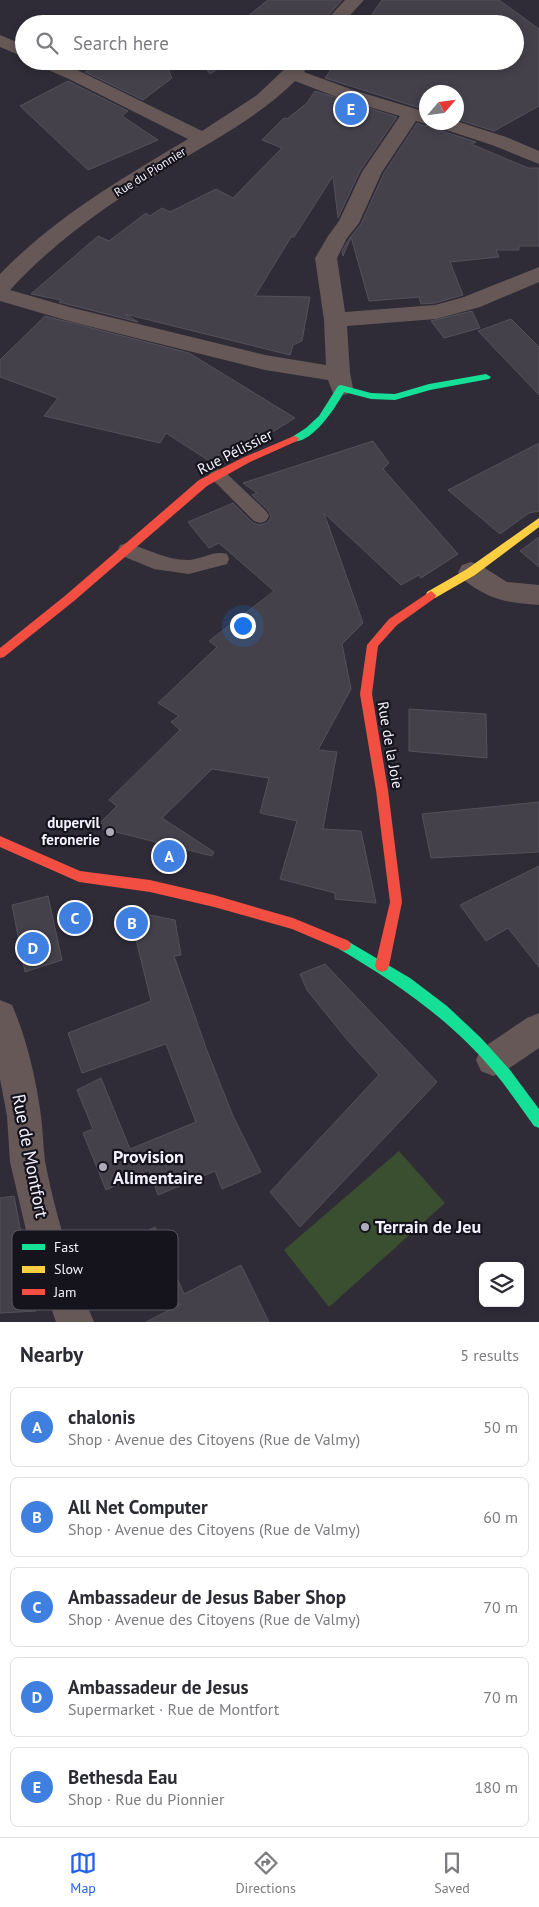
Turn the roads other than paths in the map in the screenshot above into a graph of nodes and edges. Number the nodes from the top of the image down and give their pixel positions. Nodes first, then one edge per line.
1 (355, 0) edge
2 (341, 15) edge
3 (0, 40) edge
4 (15, 48) edge
5 (64, 70) edge
6 (296, 70) edge
7 (302, 70) edge
8 (419, 116) edge
9 (464, 130) edge
10 (203, 139) junction
11 (539, 158) edge
12 (539, 274) edge
13 (0, 287) edge
14 (0, 294) edge
15 (334, 320) junction
16 (486, 376) dead end
17 (340, 381) junction
18 (218, 475) junction
19 (260, 516) dead end
20 (539, 522) edge
21 (128, 550) junction
22 (220, 559) dead end
23 (470, 572) junction
24 (539, 595) edge
25 (0, 654) edge
26 (0, 841) edge
27 (382, 966) junction
28 (0, 1016) edge
29 (539, 1029) edge
30 (493, 1060) junction
31 (539, 1121) edge
32 (44, 1230) edge
33 (71, 1310) edge
34 (75, 1322) edge

1 - 2 street
3 - 4 street
5 - 10 street
6 - 10 street, Rue du Pionnier
7 - 8 street
8 - 15 street
9 - 11 street
10 - 13 street, Rue du Pionnier
12 - 15 street
14 - 17 street
15 - 17 street
16 - 17 street
17 - 18 street, Rue Pélissier
18 - 19 lane
18 - 21 street, Rue Pélissier
20 - 23 street, Rue de la Joie
21 - 22 lane
21 - 25 street, Rue Pélissier
23 - 24 street
23 - 27 street, Rue de la Joie
26 - 27 street
27 - 30 street
28 - 32 street, Rue de Montfort
29 - 30 street
30 - 31 street
33 - 34 street, Rue de Montfort

